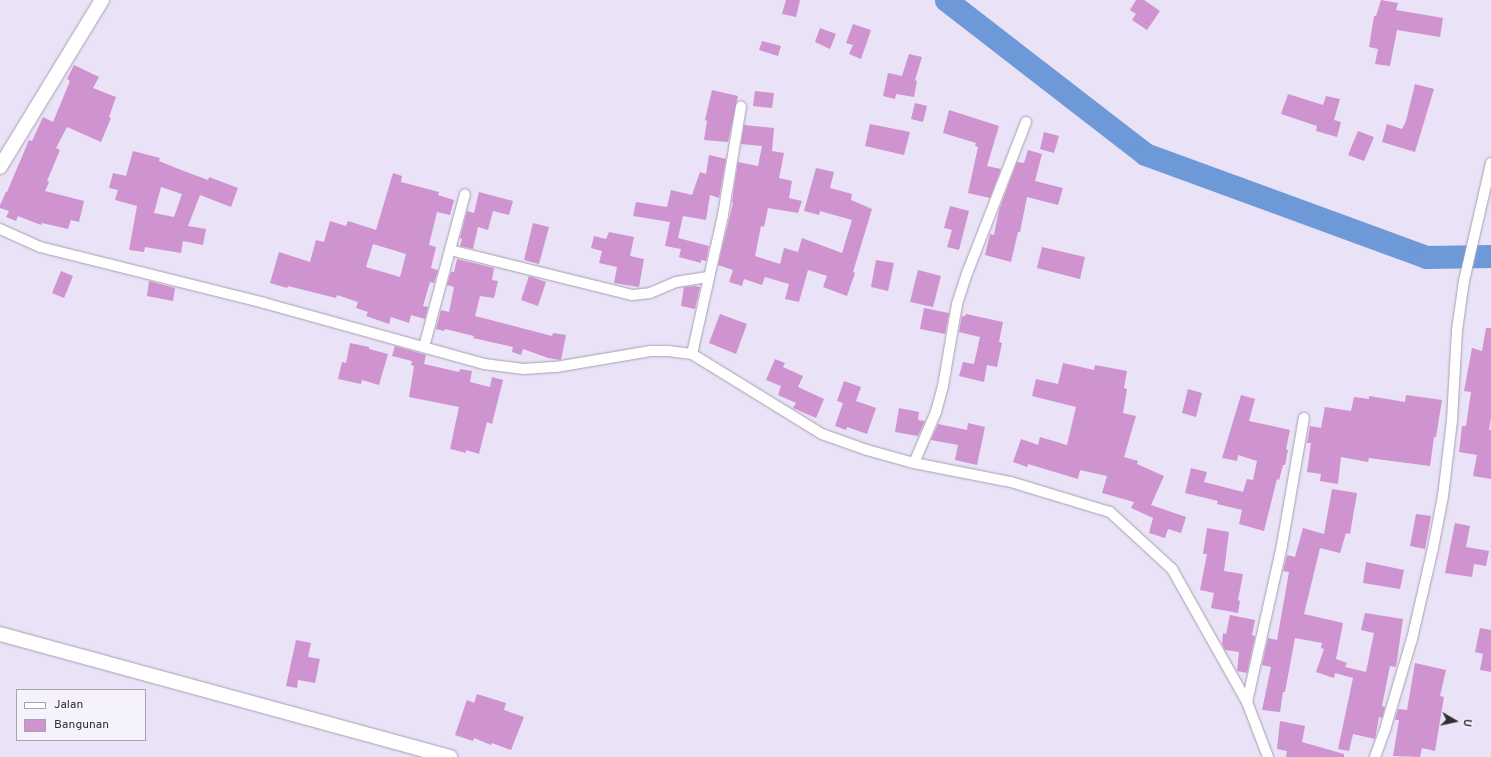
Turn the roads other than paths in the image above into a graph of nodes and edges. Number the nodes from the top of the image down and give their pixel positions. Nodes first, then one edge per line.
1 (102, 0) edge
2 (741, 106) dead end
3 (1026, 122) dead end
4 (1491, 163) edge
5 (0, 167) edge
6 (465, 194) dead end
7 (0, 229) edge
8 (450, 250) junction
9 (708, 277) junction
10 (424, 347) junction
11 (692, 354) junction
12 (1304, 418) dead end
13 (914, 463) junction
14 (0, 634) edge
15 (1247, 702) junction
16 (450, 757) edge
17 (1268, 757) edge
18 (1375, 757) edge

1 - 5 street
2 - 9 street
3 - 13 street
4 - 18 street
6 - 8 street
7 - 10 street
8 - 9 street
8 - 10 street
9 - 11 street
10 - 11 street
11 - 13 street
12 - 15 street
13 - 15 street
14 - 16 street
15 - 17 street

